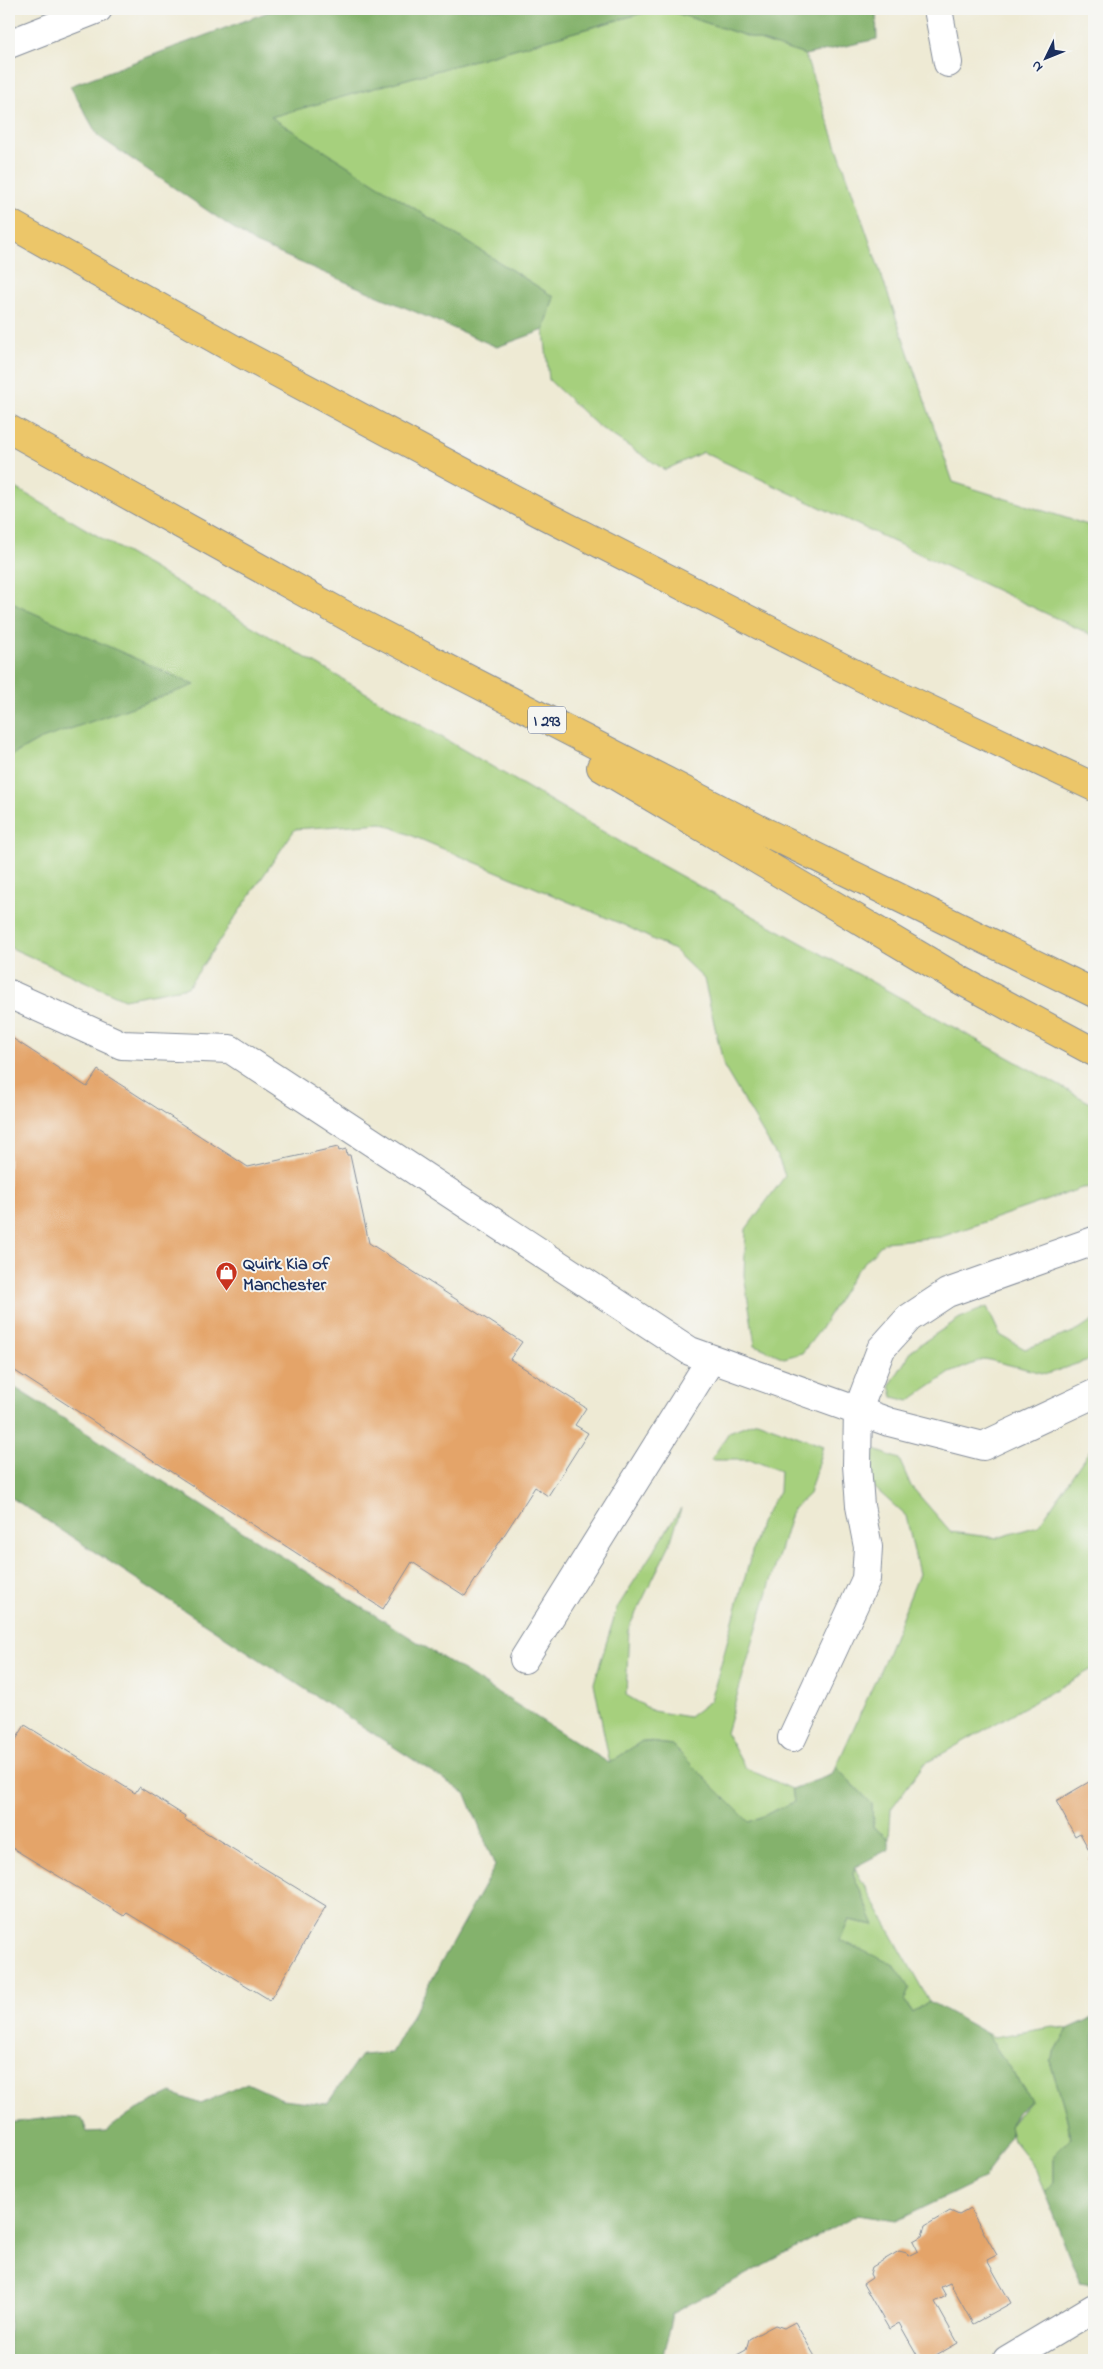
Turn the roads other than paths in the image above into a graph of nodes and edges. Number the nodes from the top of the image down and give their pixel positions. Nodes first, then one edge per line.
1 (98, 9) edge
2 (938, 9) edge
3 (9, 44) edge
4 (948, 63) dead end
5 (9, 223) edge
6 (9, 429) edge
7 (350, 618) junction
8 (1094, 787) edge
9 (1094, 993) edge
10 (9, 994) edge
11 (1094, 1052) edge
12 (1094, 1241) edge
13 (711, 1359) junction
14 (1094, 1394) edge
15 (858, 1410) junction
16 (524, 1659) dead end
17 (792, 1738) dead end
18 (1094, 2308) edge
19 (1007, 2360) edge

1 - 3 street
2 - 4 street
5 - 8 highway
6 - 7 highway, I 293
7 - 9 highway, I 293
7 - 11 highway
10 - 13 street
12 - 15 street
13 - 15 street
13 - 16 street
14 - 15 street
15 - 17 street
18 - 19 street

